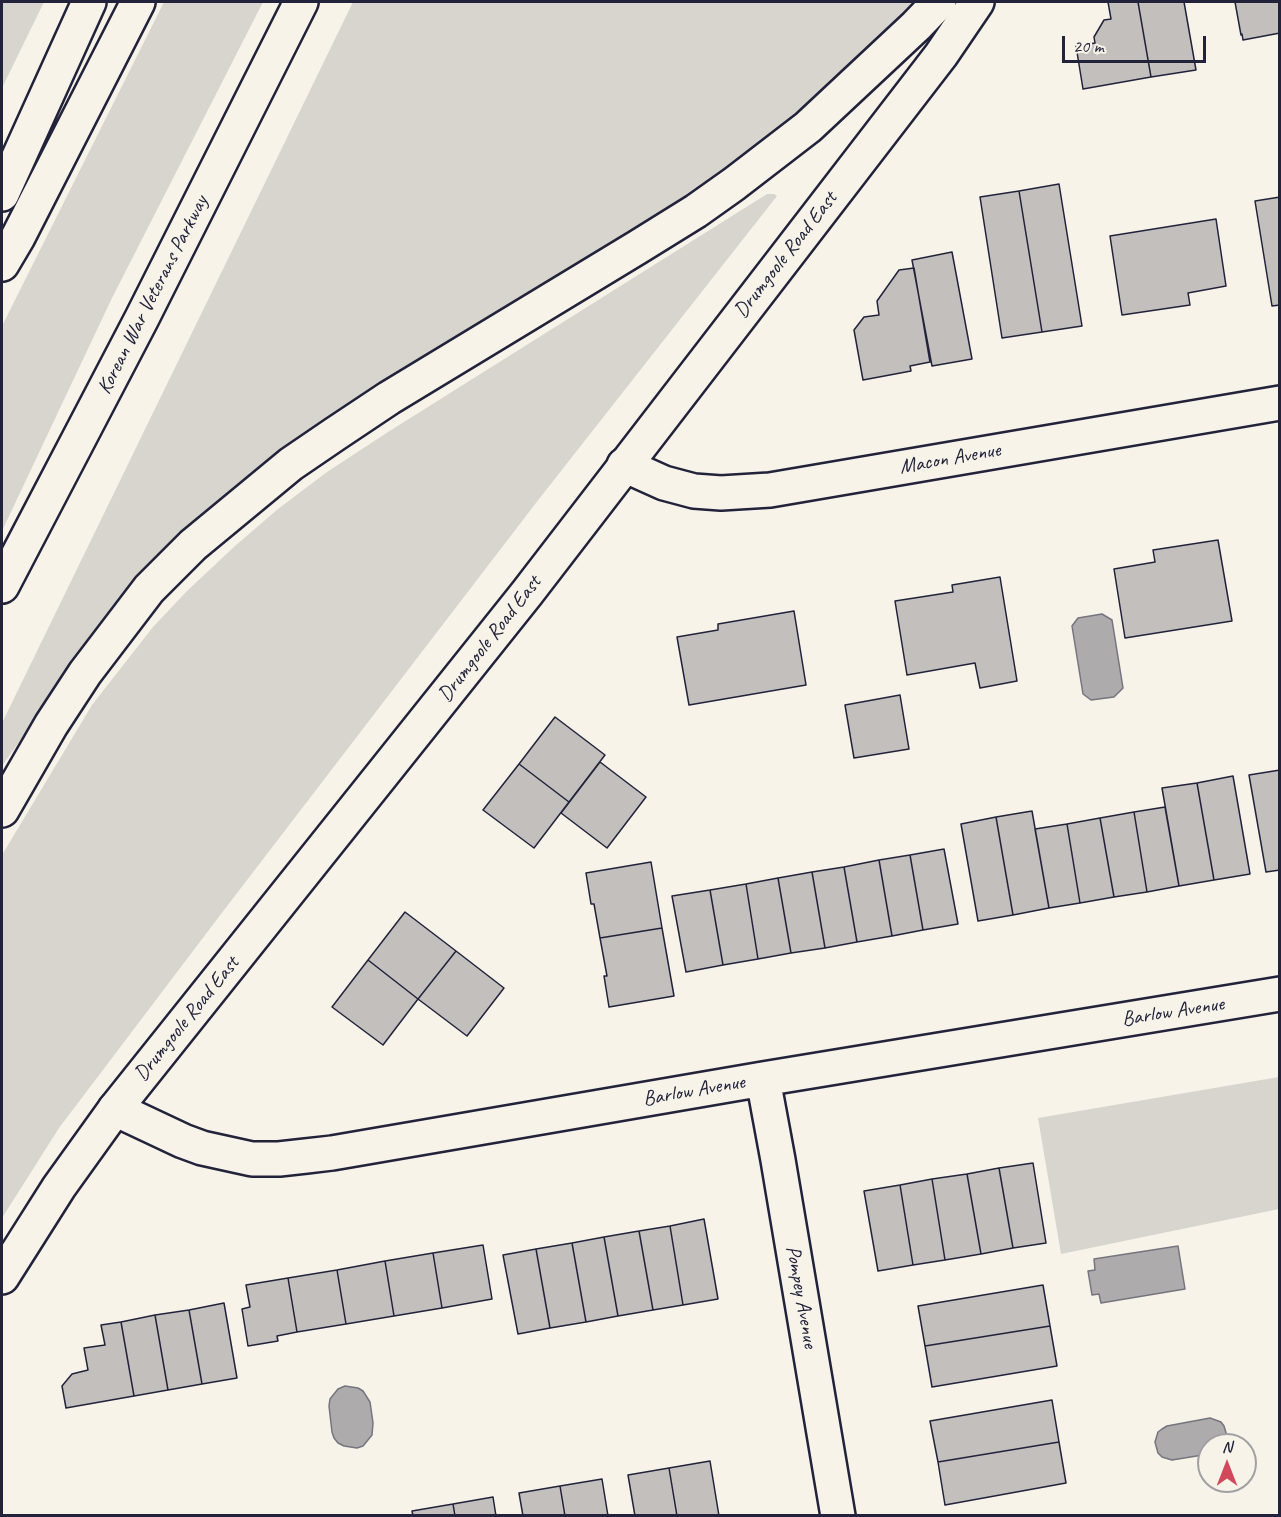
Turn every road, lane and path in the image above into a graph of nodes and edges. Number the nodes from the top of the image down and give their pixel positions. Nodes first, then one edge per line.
1 (89, 2) edge
2 (138, 2) edge
3 (301, 2) edge
4 (939, 2) edge
5 (977, 2) edge
6 (2, 194) edge
7 (2, 264) edge
8 (1280, 403) edge
9 (624, 465) junction
10 (2, 586) edge
11 (2, 810) edge
12 (1280, 994) edge
13 (763, 1079) junction
14 (115, 1109) junction
15 (2, 1277) edge
16 (838, 1515) edge

1 - 6 main road
2 - 7 main road
3 - 10 main road, Korean War Veterans Parkway
4 - 11 main road
5 - 9 main road, Drumgoole Road East
8 - 9 main road, Macon Avenue
9 - 14 main road, Drumgoole Road East
12 - 13 main road, Barlow Avenue
13 - 14 main road, Barlow Avenue
13 - 16 main road, Pompey Avenue
14 - 15 main road, Drumgoole Road East

